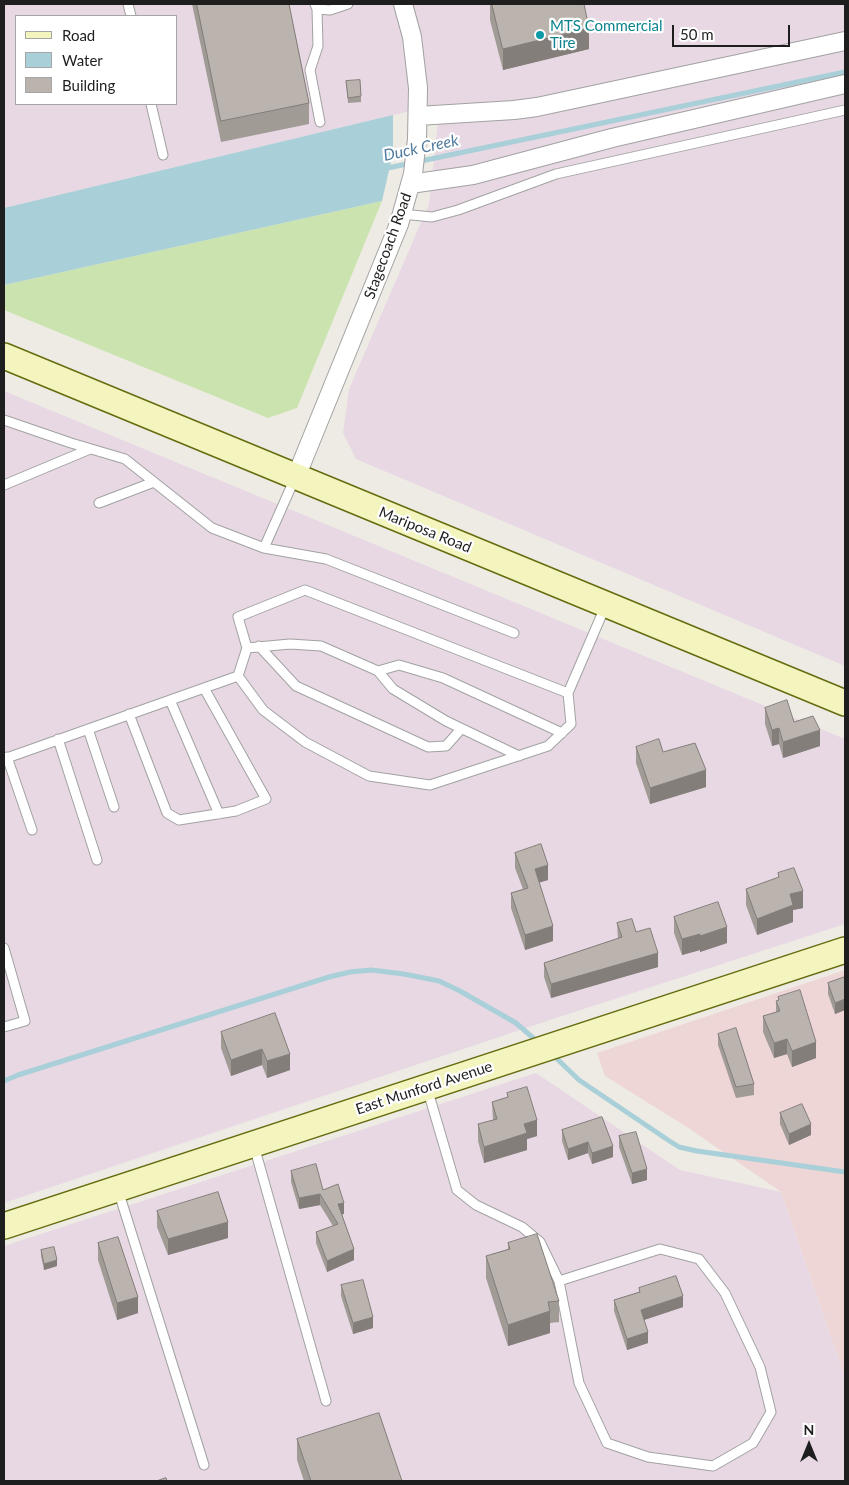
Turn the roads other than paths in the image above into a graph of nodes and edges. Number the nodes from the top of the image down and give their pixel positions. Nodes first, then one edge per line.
1 (348, 4) edge
2 (403, 4) edge
3 (316, 6) edge
4 (845, 41) edge
5 (845, 84) edge
6 (151, 105) edge
7 (845, 110) edge
8 (418, 116) junction
9 (320, 122) dead end
10 (163, 155) dead end
11 (410, 184) junction
12 (402, 214) junction
13 (4, 356) edge
14 (4, 420) edge
15 (90, 449) junction
16 (296, 477) junction
17 (154, 482) junction
18 (4, 485) edge
19 (98, 503) dead end
20 (264, 548) junction
21 (606, 604) junction
22 (514, 633) dead end
23 (259, 646) junction
24 (247, 648) junction
25 (378, 671) junction
26 (238, 676) junction
27 (204, 688) junction
28 (568, 693) junction
29 (170, 700) junction
30 (845, 703) edge
31 (129, 714) junction
32 (88, 729) junction
33 (461, 729) junction
34 (562, 733) junction
35 (58, 739) junction
36 (519, 756) junction
37 (5, 758) edge
38 (114, 806) dead end
39 (219, 814) junction
40 (32, 830) dead end
41 (97, 860) dead end
42 (4, 948) edge
43 (845, 950) edge
44 (4, 1026) edge
45 (426, 1088) junction
46 (254, 1143) junction
47 (117, 1188) junction
48 (4, 1226) edge
49 (558, 1281) junction
50 (326, 1401) dead end
51 (204, 1465) dead end

1 - 3 lane
2 - 8 street, Stagecoach Road
3 - 9 lane
4 - 8 street
5 - 11 street
6 - 10 lane
7 - 12 lane
8 - 11 street, Stagecoach Road
11 - 12 street, Stagecoach Road
12 - 16 street, Stagecoach Road
13 - 16 main road, Mariposa Road
14 - 15 lane
15 - 17 lane
15 - 18 lane
16 - 20 lane
16 - 21 main road, Mariposa Road
17 - 19 lane
17 - 20 lane
20 - 22 lane
21 - 28 lane
21 - 30 main road, Mariposa Road
23 - 24 lane
23 - 25 lane
23 - 33 lane
24 - 26 lane
24 - 28 lane
25 - 33 lane
25 - 34 lane
26 - 27 lane
26 - 36 lane
27 - 29 lane
27 - 39 lane
28 - 34 lane
29 - 31 lane
29 - 39 lane
31 - 32 lane
31 - 39 lane
32 - 35 lane
32 - 38 lane
33 - 36 lane
34 - 36 lane
35 - 37 lane
35 - 41 lane
37 - 40 lane
42 - 44 lane
43 - 45 main road, East Munford Avenue
45 - 46 main road, East Munford Avenue
45 - 49 lane
46 - 47 main road, East Munford Avenue
46 - 50 lane
47 - 48 main road, East Munford Avenue
47 - 51 lane
49 - 49 lane

